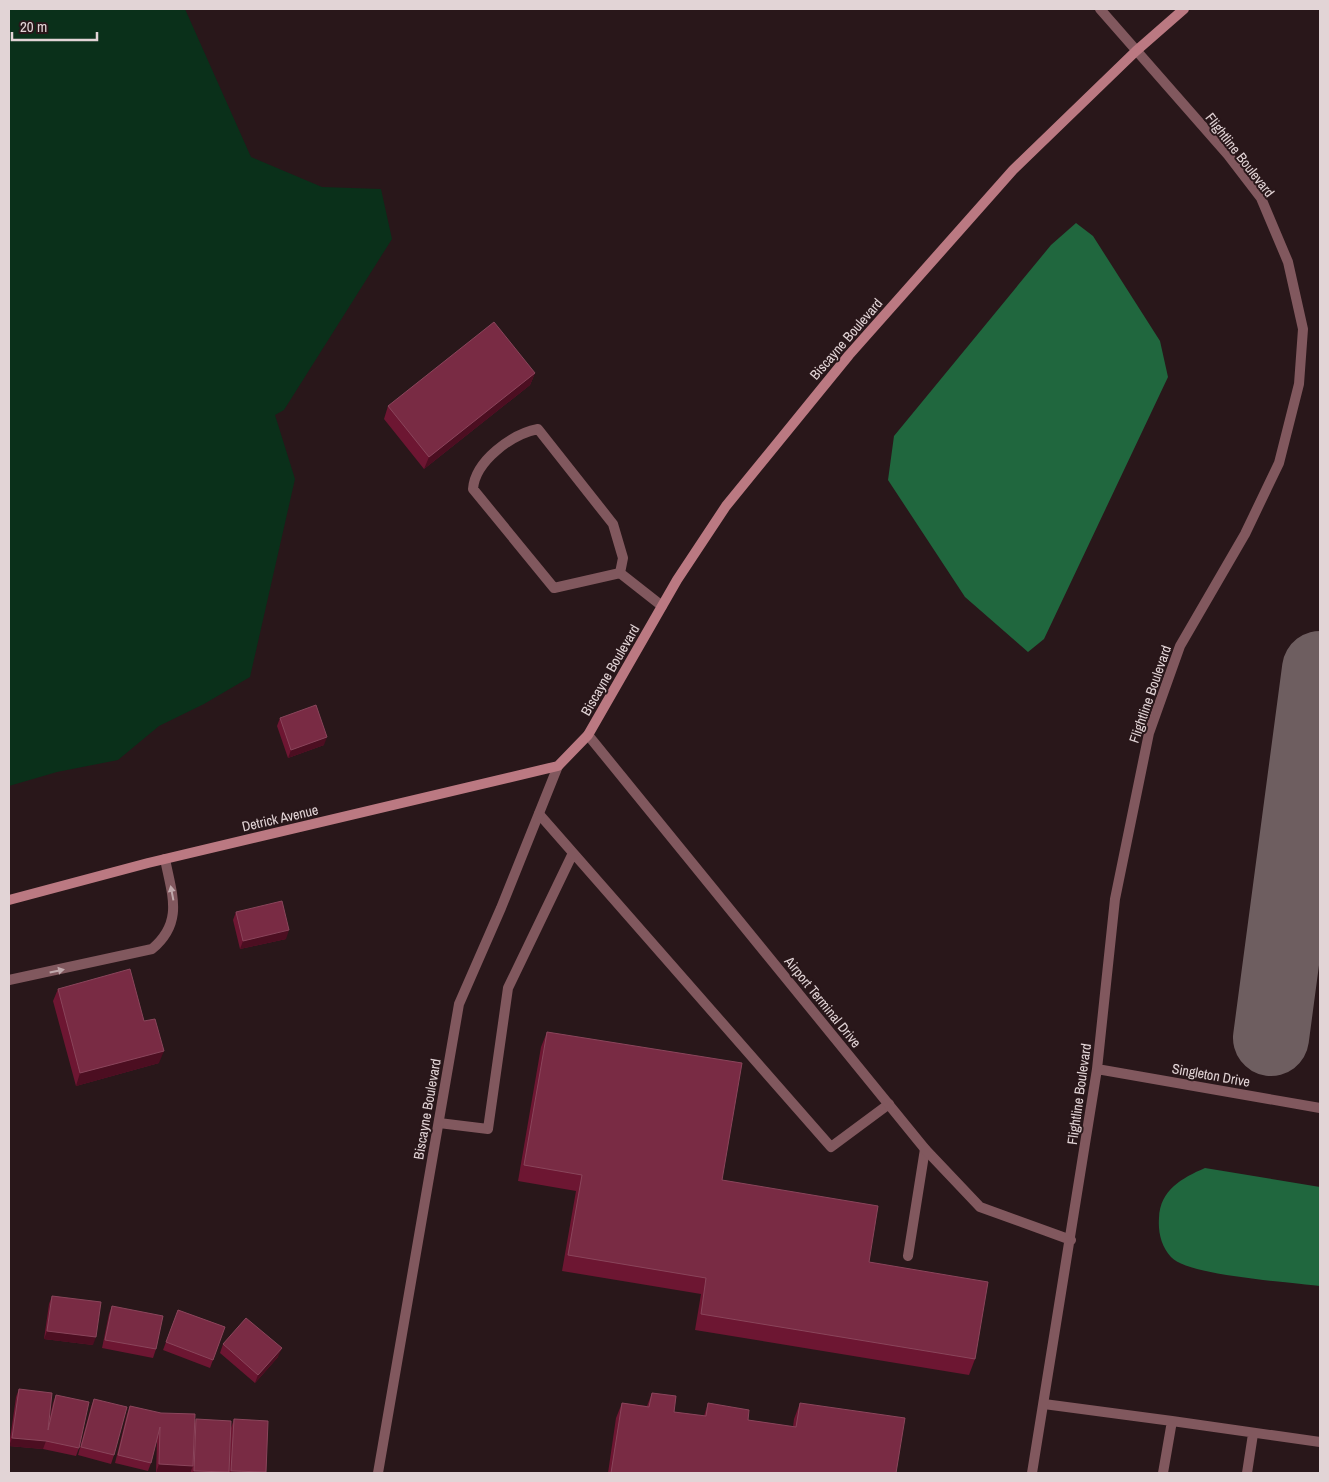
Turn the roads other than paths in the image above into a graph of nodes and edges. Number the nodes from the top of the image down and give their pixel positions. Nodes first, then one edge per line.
1 (1100, 9) edge
2 (1184, 9) edge
3 (1136, 51) junction
4 (620, 573) junction
5 (662, 606) junction
6 (588, 735) junction
7 (558, 766) junction
8 (539, 814) junction
9 (572, 853) junction
10 (165, 859) junction
11 (9, 900) edge
12 (9, 980) edge
13 (1097, 1069) junction
14 (889, 1104) junction
15 (1320, 1108) edge
16 (439, 1122) junction
17 (925, 1149) junction
18 (1071, 1240) junction
19 (908, 1256) dead end
20 (1044, 1404) junction
21 (1172, 1421) junction
22 (1253, 1434) junction
23 (1320, 1442) edge
24 (379, 1473) edge
25 (1032, 1473) edge
26 (1164, 1473) edge
27 (1247, 1473) edge

1 - 3 street, Flightline Boulevard
2 - 3 street, Biscayne Boulevard
3 - 5 street, Biscayne Boulevard
3 - 13 street, Flightline Boulevard
4 - 4 street
4 - 5 street
5 - 6 street, Biscayne Boulevard
6 - 7 street, Biscayne Boulevard
6 - 14 street, Airport Terminal Drive
7 - 8 street, Biscayne Boulevard
7 - 10 street, Detrick Avenue
8 - 9 street
8 - 16 street, Biscayne Boulevard
9 - 14 street
9 - 16 street
10 - 11 street, Detrick Avenue
12 -> 10 street
13 - 15 street, Singleton Drive
13 - 18 street, Flightline Boulevard
14 - 17 street, Airport Terminal Drive
16 - 24 street, Biscayne Boulevard
17 - 18 street, Airport Terminal Drive
17 - 19 street
18 - 20 street, Flightline Boulevard
20 - 21 street
20 - 25 street, Flightline Boulevard
21 - 22 street
21 - 26 street
22 - 23 street
22 - 27 street

